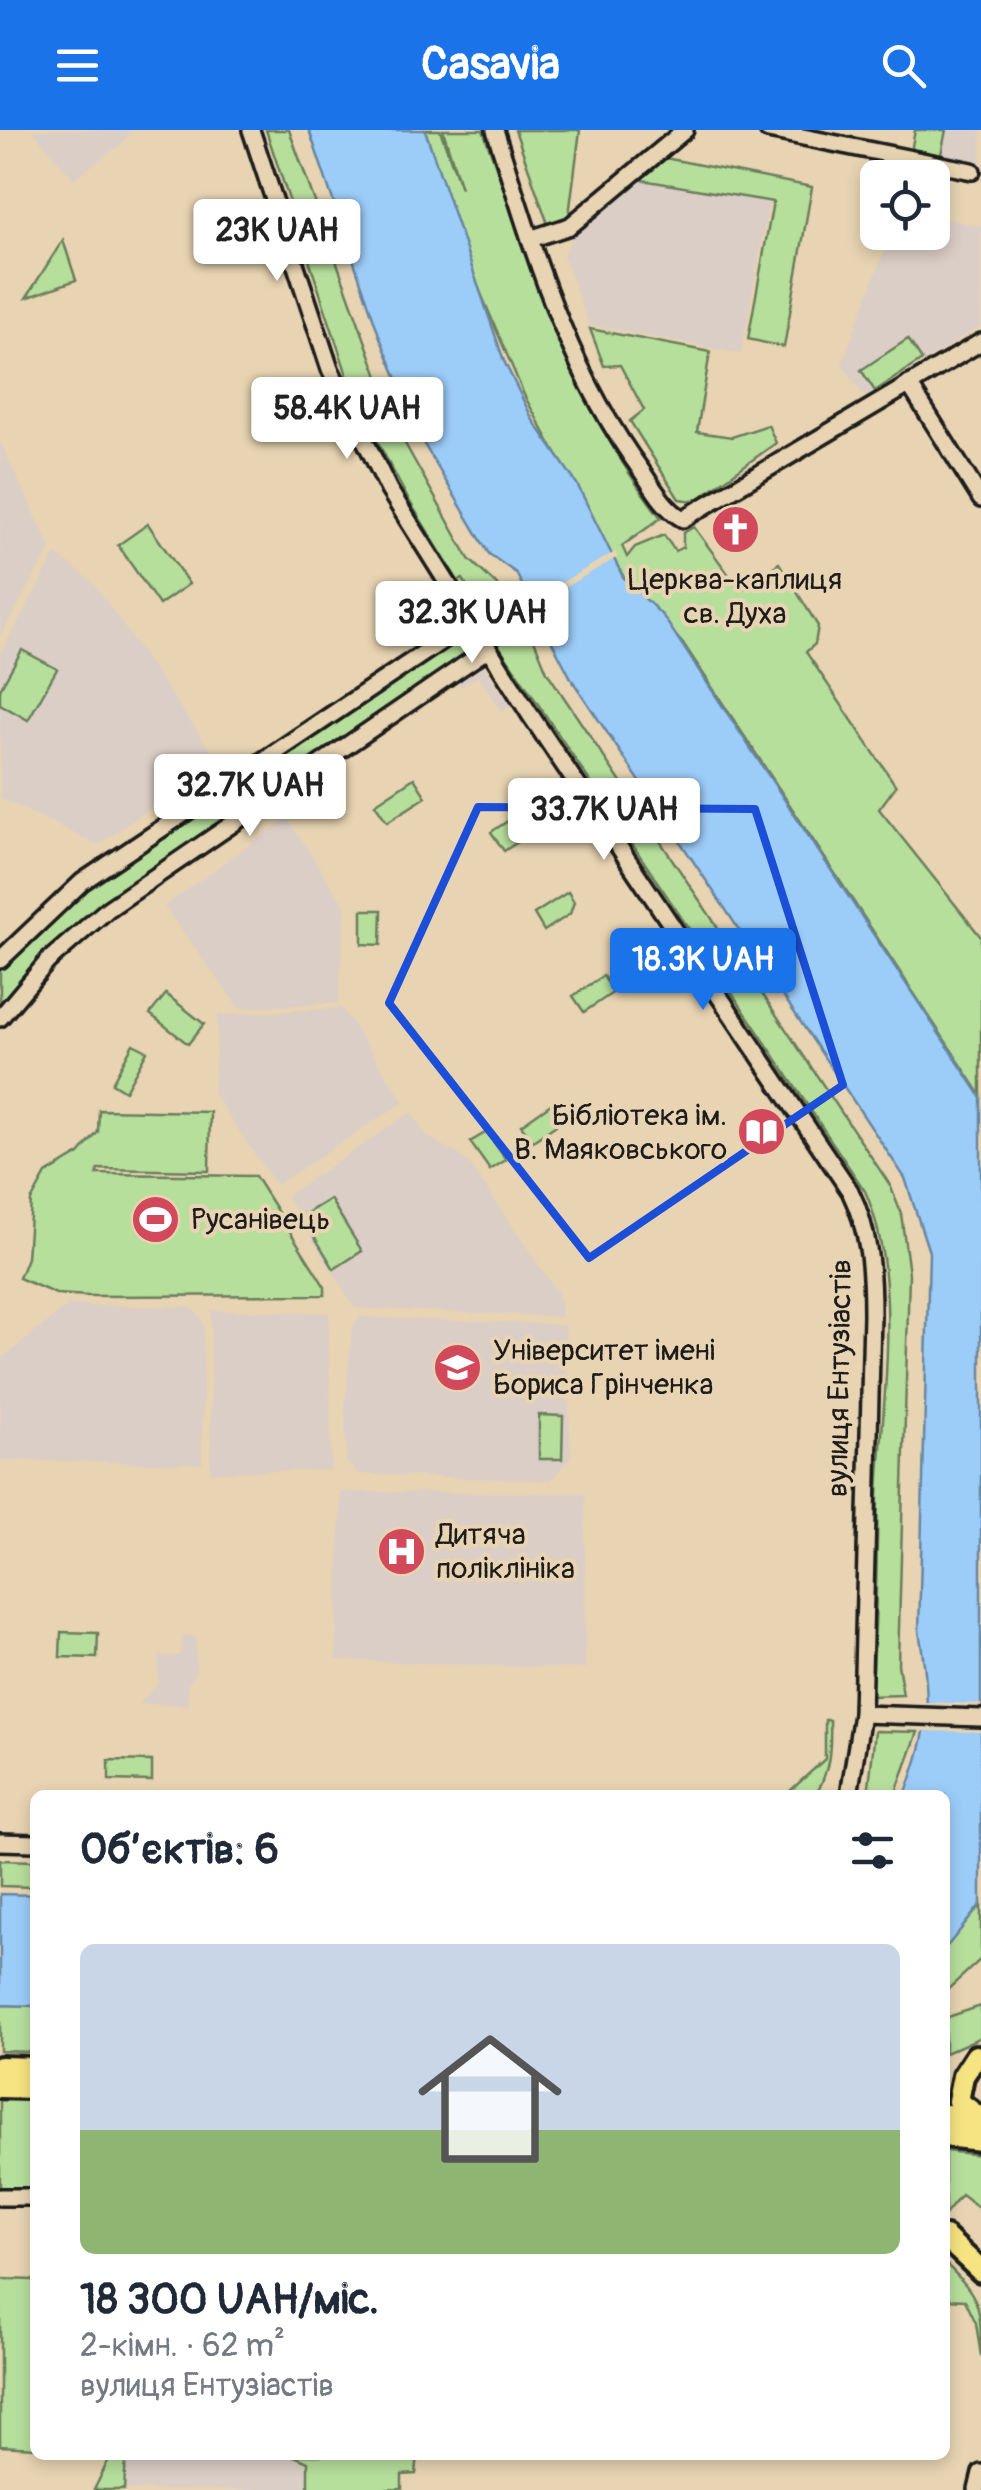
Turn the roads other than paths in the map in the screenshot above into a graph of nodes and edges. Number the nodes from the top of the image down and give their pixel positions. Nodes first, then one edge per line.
1 (250, 130) edge
2 (494, 130) edge
3 (685, 130) edge
4 (768, 130) edge
5 (972, 170) dead end
6 (530, 239) junction
7 (981, 342) edge
8 (909, 384) junction
9 (981, 499) edge
10 (470, 622) junction
11 (488, 649) junction
12 (0, 960) edge
13 (0, 1018) edge
14 (862, 1714) junction
15 (981, 1718) edge
16 (849, 1790) edge
17 (0, 1842) edge
18 (30, 1843) edge
19 (978, 2054) edge
20 (950, 2067) edge
21 (0, 2068) edge
22 (30, 2069) edge
23 (0, 2086) edge
24 (30, 2087) edge
25 (950, 2117) edge
26 (981, 2120) edge
27 (950, 2138) edge
28 (981, 2140) edge
29 (0, 2197) edge
30 (30, 2198) edge
31 (950, 2241) edge
32 (973, 2257) edge
33 (981, 2270) edge
34 (981, 2473) edge
35 (977, 2490) edge

1 - 10 street, вулиця Ентузіастів
2 - 6 street
3 - 6 street
4 - 5 street
6 - 8 street
7 - 8 street
8 - 9 street
10 - 11 street, вулиця Ентузіастів
10 - 12 street
11 - 13 street
11 - 14 street, вулиця Ентузіастів
14 - 15 street
14 - 16 street, вулиця Ентузіастів
17 - 18 street
19 - 20 main road
19 - 26 main road
21 - 22 highway
23 - 24 highway
25 - 26 highway
27 - 28 highway
29 - 30 street
31 - 32 main road
32 - 33 main road
34 - 35 street

